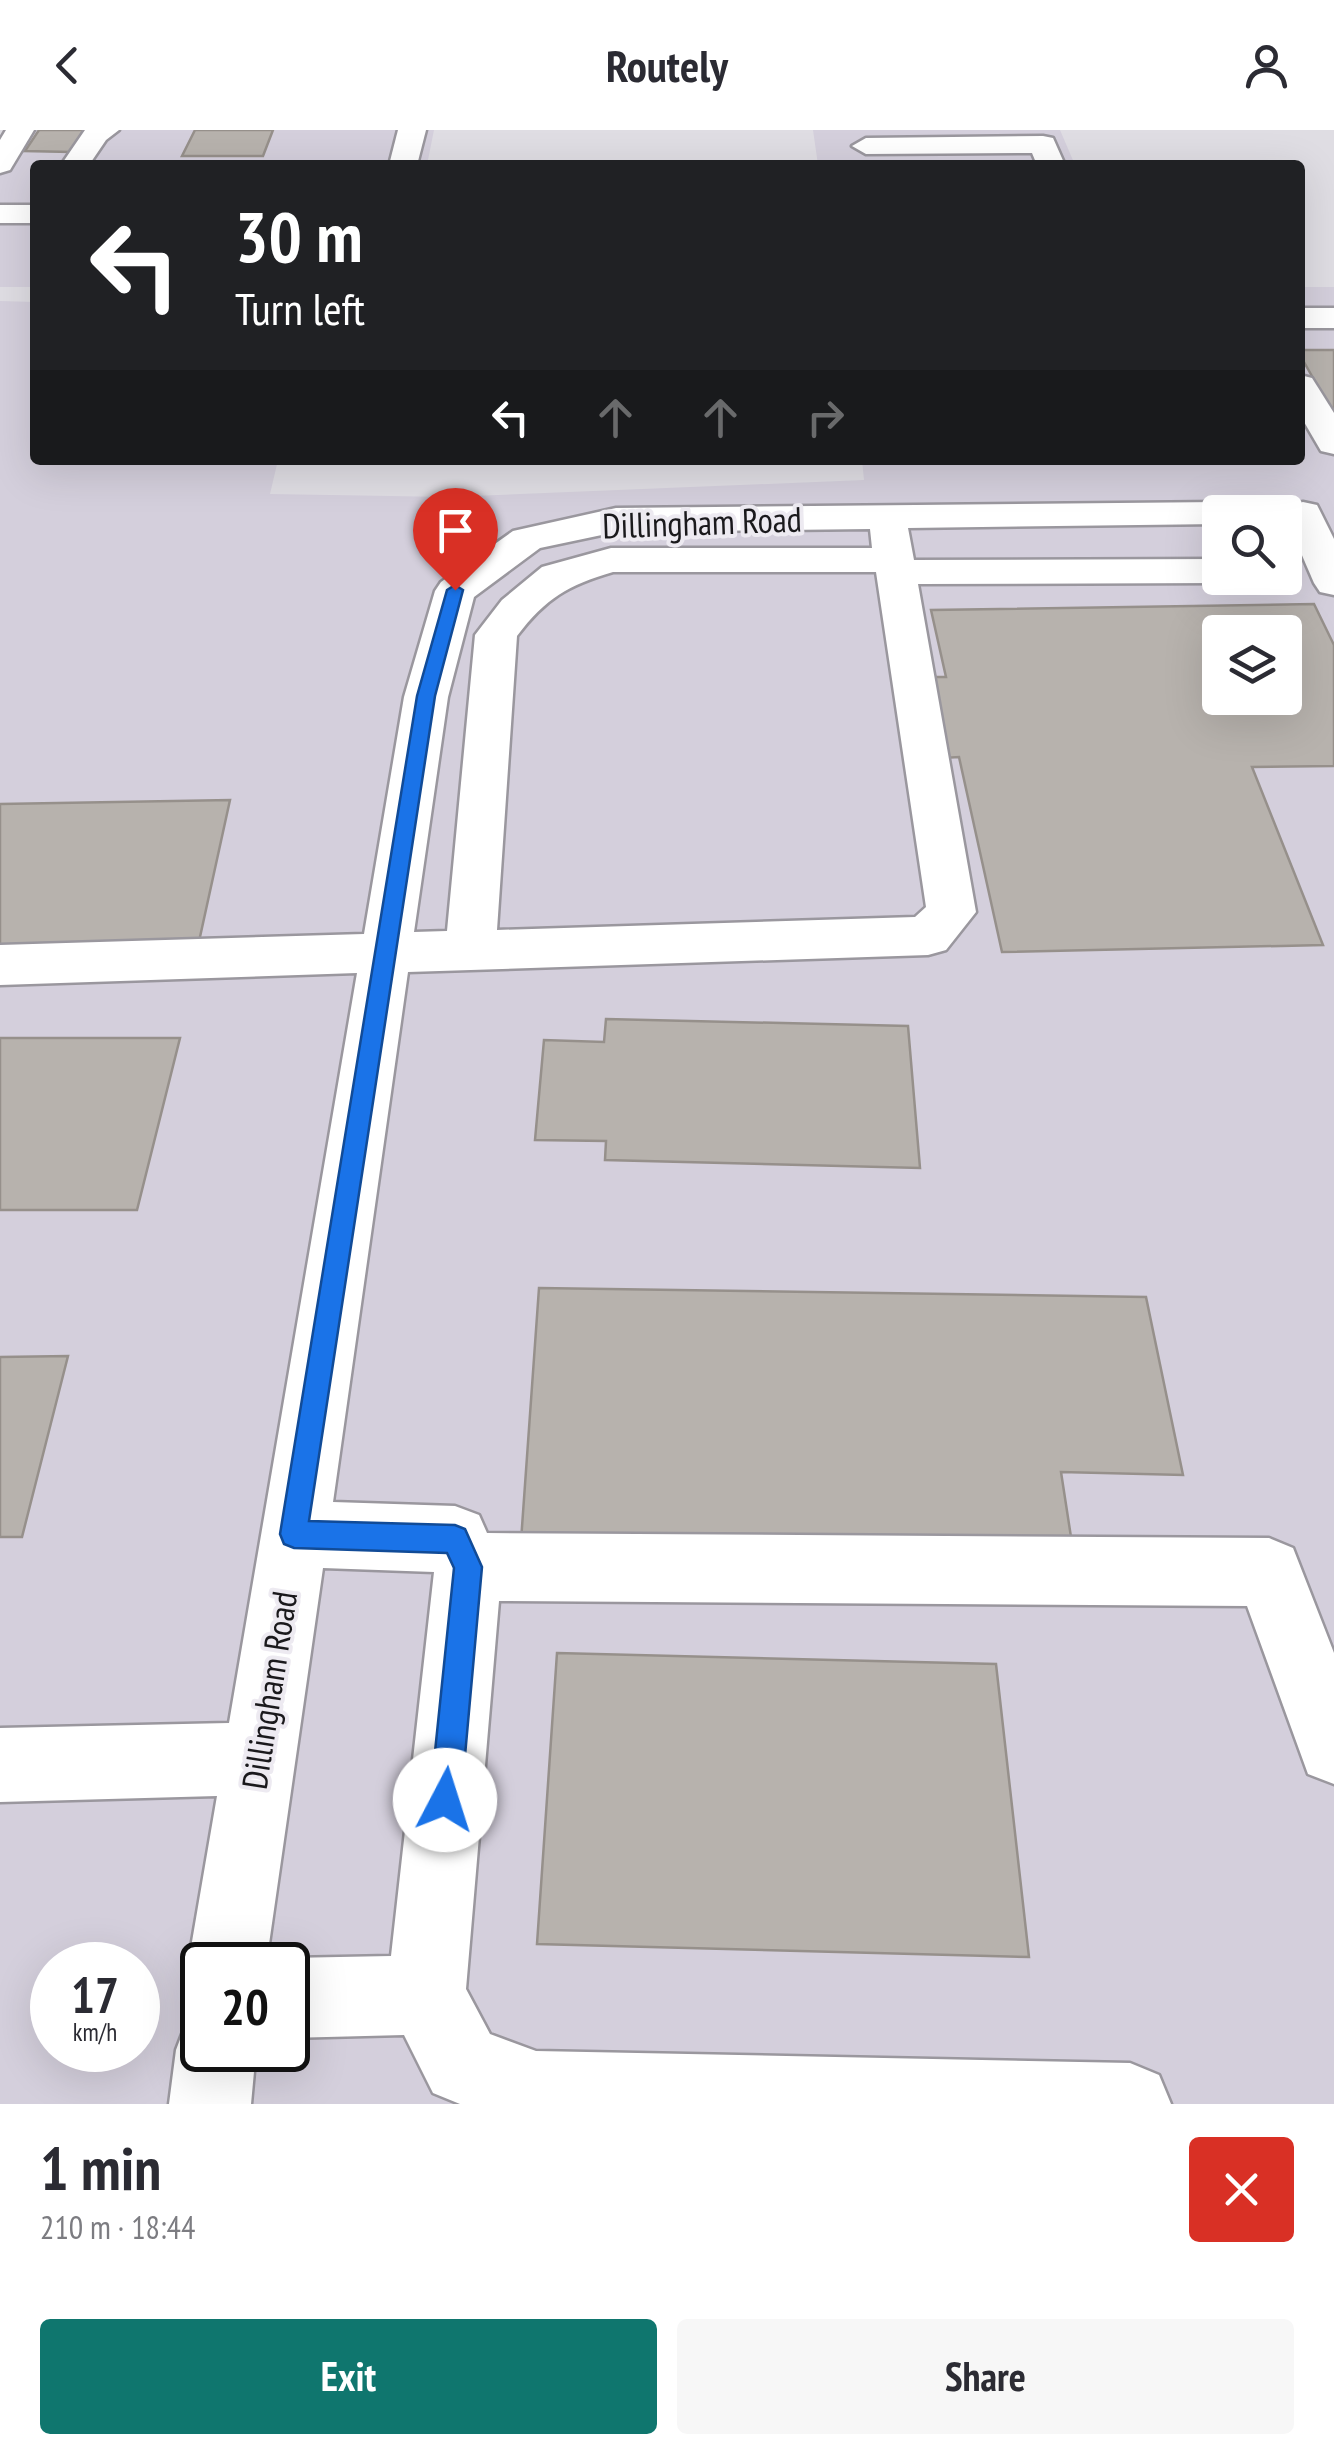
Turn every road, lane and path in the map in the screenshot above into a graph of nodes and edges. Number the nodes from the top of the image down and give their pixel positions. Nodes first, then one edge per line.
1 (20, 130) edge
2 (105, 130) edge
3 (412, 130) edge
4 (866, 147) edge
5 (78, 160) edge
6 (404, 160) edge
7 (1049, 160) edge
8 (0, 164) edge
9 (0, 214) edge
10 (30, 214) edge
11 (1305, 318) edge
12 (1334, 318) edge
13 (1305, 394) edge
14 (1332, 438) edge
15 (1307, 512) edge
16 (1202, 516) edge
17 (892, 550) junction
18 (1202, 571) edge
19 (1302, 574) edge
20 (1331, 577) edge
21 (470, 950) junction
22 (386, 953) junction
23 (0, 965) edge
24 (294, 1534) junction
25 (468, 1567) junction
26 (1334, 1748) edge
27 (258, 1758) junction
28 (0, 1765) edge
29 (230, 1942) edge
30 (426, 1995) junction
31 (310, 1998) edge
32 (214, 2072) edge
33 (210, 2104) edge
34 (1130, 2104) edge

1 - 8 street
2 - 5 street
3 - 6 street
4 - 7 street
9 - 10 street
11 - 12 street
13 - 14 street
15 - 20 street
16 - 17 street, Dillingham Road
17 - 18 street
17 - 21 street
17 - 21 street
17 - 22 street, Dillingham Road
19 - 20 street
21 - 22 street
22 - 23 street
22 - 24 street, Dillingham Road
24 - 25 street
24 - 27 street, Dillingham Road
25 - 26 street
25 - 30 street
27 - 28 street
27 - 29 street, Dillingham Road
30 - 31 street
30 - 34 street
32 - 33 street

